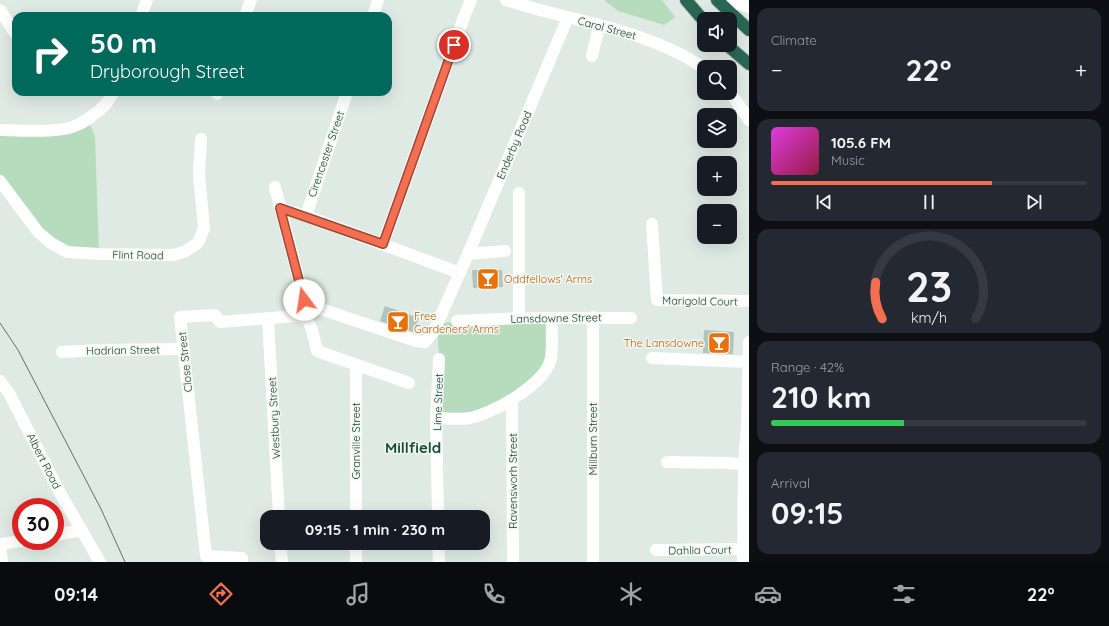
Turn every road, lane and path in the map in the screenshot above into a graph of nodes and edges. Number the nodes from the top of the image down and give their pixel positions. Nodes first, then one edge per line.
1 (147, 0) edge
2 (251, 0) edge
3 (378, 0) edge
4 (471, 0) edge
5 (506, 0) edge
6 (686, 0) edge
7 (717, 0) edge
8 (720, 0) edge
9 (749, 7) edge
10 (0, 10) edge
11 (142, 12) edge
12 (246, 12) edge
13 (374, 12) edge
14 (697, 13) edge
15 (568, 17) junction
16 (599, 26) junction
17 (12, 27) edge
18 (749, 30) edge
19 (737, 50) edge
20 (736, 52) edge
21 (749, 54) edge
22 (592, 56) dead end
23 (697, 63) edge
24 (749, 64) edge
25 (111, 96) edge
26 (346, 96) edge
27 (736, 100) edge
28 (749, 120) edge
29 (0, 130) edge
30 (201, 139) dead end
31 (0, 181) edge
32 (275, 187) dead end
33 (519, 193) dead end
34 (280, 208) junction
35 (306, 216) junction
36 (652, 224) dead end
37 (383, 244) junction
38 (505, 251) dead end
39 (468, 254) junction
40 (460, 273) junction
41 (749, 301) edge
42 (593, 317) junction
43 (519, 318) junction
44 (552, 318) junction
45 (631, 318) dead end
46 (268, 319) junction
47 (457, 322) dead end
48 (749, 342) edge
49 (184, 349) junction
50 (62, 352) dead end
51 (652, 358) dead end
52 (439, 359) dead end
53 (748, 362) junction
54 (356, 365) junction
55 (0, 381) edge
56 (409, 384) dead end
57 (748, 385) edge
58 (512, 400) junction
59 (436, 418) junction
60 (667, 462) dead end
61 (747, 465) edge
62 (279, 510) edge
63 (356, 510) edge
64 (438, 510) edge
65 (82, 530) junction
66 (64, 533) edge
67 (12, 543) edge
68 (0, 545) edge
69 (746, 549) edge
70 (281, 550) edge
71 (356, 550) edge
72 (438, 550) edge
73 (656, 550) dead end
74 (2, 562) edge
75 (100, 562) edge
76 (242, 562) edge
77 (282, 562) edge
78 (356, 562) edge
79 (439, 562) edge
80 (513, 562) edge
81 (593, 562) edge
82 (743, 562) edge

1 - 11 street
2 - 12 street
3 - 13 street
4 - 37 street
5 - 15 street, Carol Street
6 - 14 highway
7 - 18 highway
8 - 9 street
10 - 17 street
15 - 16 street, Carol Street
15 - 39 street, Enderby Road
16 - 22 street
16 - 23 street, Carol Street
19 - 21 street
20 - 24 highway
25 - 29 street
26 - 35 street, Cirencester Street
27 - 28 street
30 - 31 street, Flint Road
32 - 34 street
33 - 43 street
34 - 35 street
34 - 40 street, Enderby Road
35 - 37 street
36 - 41 street, Marigold Court
37 - 40 street
38 - 39 street
39 - 40 street, Enderby Road
42 - 44 street, Lansdowne Street
42 - 45 street, Lansdowne Street
42 - 81 street, Millburn Street
43 - 44 street, Lansdowne Street
43 - 47 street, Lansdowne Street
44 - 58 street
46 - 49 street, Close Street
46 - 54 street, Close Street
46 - 62 street, Westbury Street
48 - 53 street
49 - 50 street, Hadrian Street
49 - 76 street, Close Street
51 - 53 street
52 - 59 street, Lime Street
53 - 57 street
54 - 56 street, Close Street
54 - 63 street, Granville Street
55 - 65 street, Albert Road
57 - 61 street
58 - 59 street
58 - 80 street, Ravensworh Street
59 - 64 street, Lime Street
60 - 61 street
61 - 69 street
65 - 66 street
65 - 75 street, Albert Road
67 - 68 street
68 - 74 street
69 - 73 street, Dahlia Court
69 - 82 street
70 - 77 street
71 - 78 street
72 - 79 street

